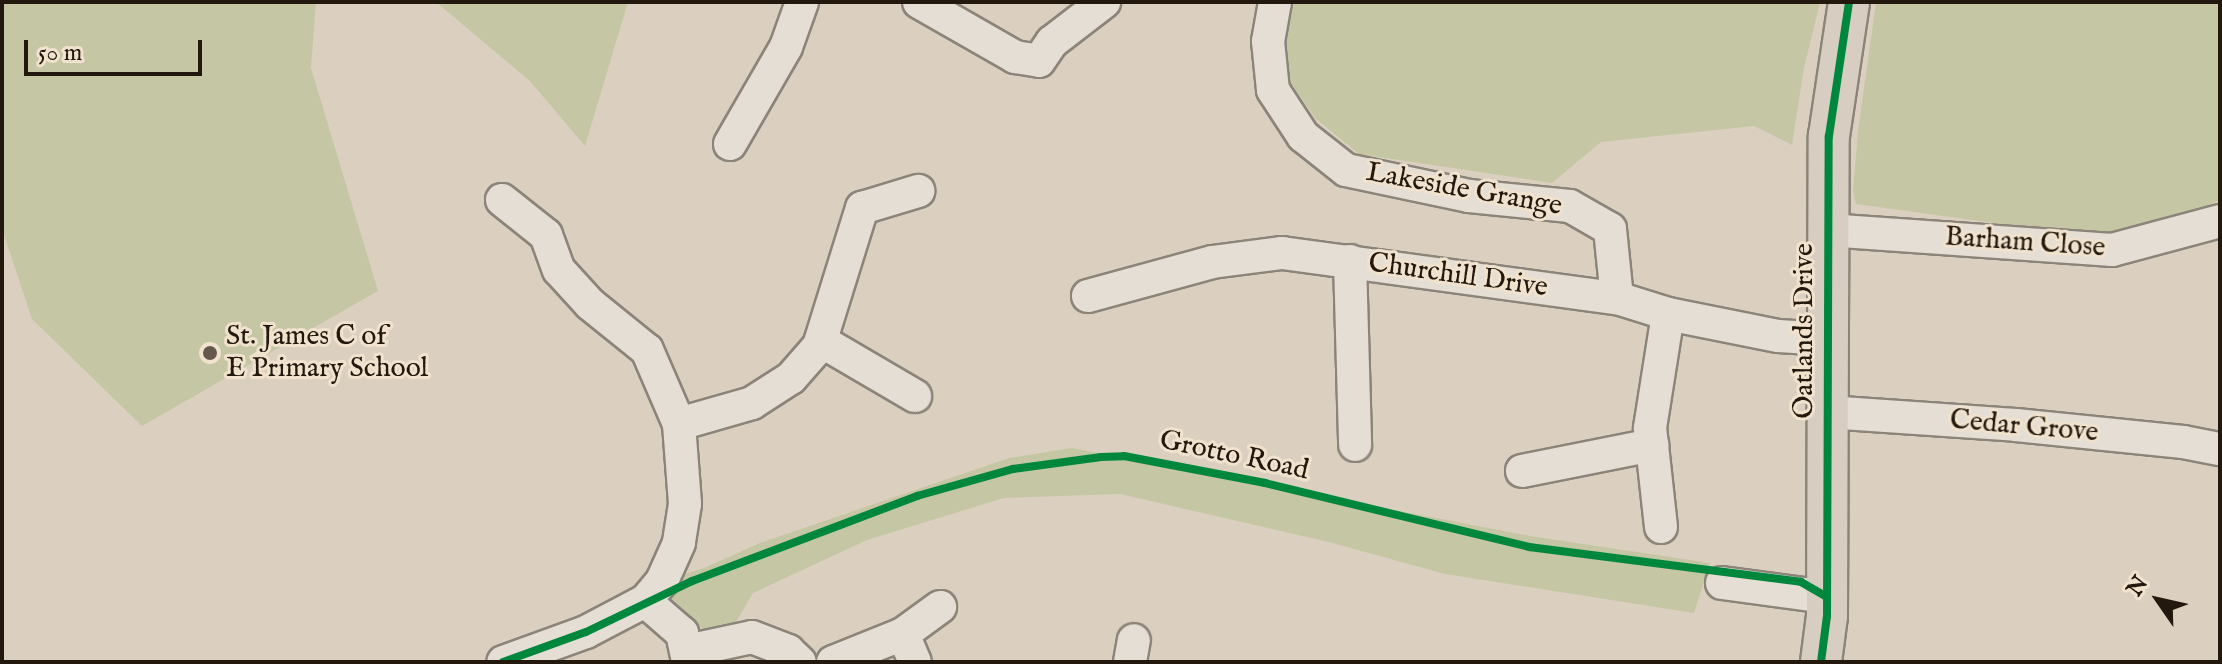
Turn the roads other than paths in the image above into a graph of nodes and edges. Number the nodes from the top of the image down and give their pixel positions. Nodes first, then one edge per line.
1 (802, 2) edge
2 (919, 2) edge
3 (1104, 2) edge
4 (1275, 2) edge
5 (1849, 2) edge
6 (730, 144) dead end
7 (918, 191) dead end
8 (502, 200) dead end
9 (2220, 221) edge
10 (1827, 230) junction
11 (1350, 261) junction
12 (1088, 296) dead end
13 (1617, 298) junction
14 (1668, 314) junction
15 (1828, 339) junction
16 (821, 341) junction
17 (915, 396) dead end
18 (1827, 412) junction
19 (679, 424) junction
20 (1355, 445) dead end
21 (1652, 445) junction
22 (2220, 449) edge
23 (1522, 471) dead end
24 (1661, 527) dead end
25 (1722, 583) dead end
26 (1827, 597) junction
27 (645, 601) junction
28 (940, 607) dead end
29 (909, 648) edge
30 (688, 656) edge
31 (503, 662) edge
32 (800, 662) edge
33 (833, 662) edge
34 (1821, 662) edge

1 - 6 street
2 - 3 street
4 - 13 street, Lakeside Grange
5 - 10 main road, Oatlands Drive
7 - 16 street
8 - 19 street
9 - 10 street, Barham Close
10 - 15 main road, Oatlands Drive
11 - 12 street, Churchill Drive
11 - 13 street, Churchill Drive
11 - 20 street
13 - 14 street, Churchill Drive
14 - 15 street, Churchill Drive
14 - 21 street
15 - 18 main road, Oatlands Drive
16 - 17 street
16 - 19 street
18 - 22 street, Cedar Grove
18 - 26 main road, Oatlands Drive
19 - 27 street
21 - 23 street
21 - 24 street
25 - 26 street
26 - 34 main road, Oatlands Drive
27 - 30 street
27 - 31 street
28 - 29 street
29 - 33 street
30 - 32 street

